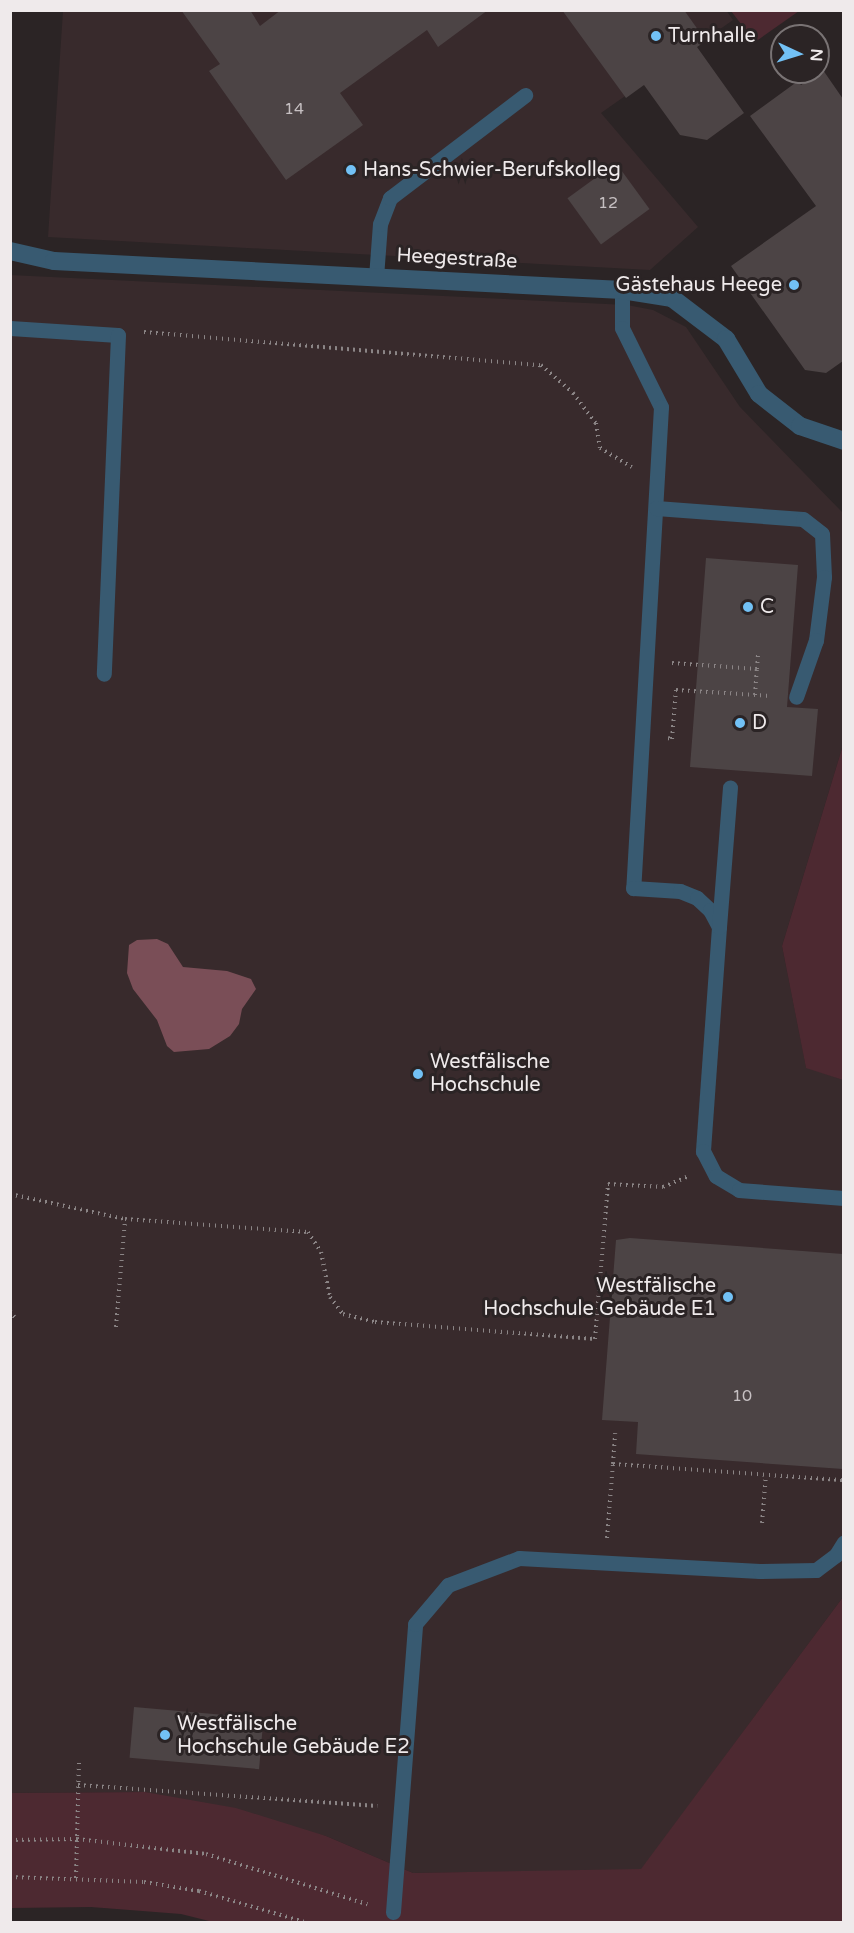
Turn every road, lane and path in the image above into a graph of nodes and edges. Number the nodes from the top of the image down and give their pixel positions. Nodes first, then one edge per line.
1 (525, 95) dead end
2 (10, 251) edge
3 (376, 277) junction
4 (622, 290) junction
5 (10, 328) edge
6 (118, 335) junction
7 (843, 441) edge
8 (656, 469) junction
9 (656, 508) junction
10 (758, 654) dead end
11 (647, 662) junction
12 (757, 669) junction
13 (104, 674) dead end
14 (755, 694) junction
15 (796, 697) joint
16 (642, 737) junction
17 (730, 787) dead end
18 (719, 927) junction
19 (712, 1167) junction
20 (10, 1194) edge
21 (843, 1198) edge
22 (124, 1219) junction
23 (10, 1311) edge
24 (15, 1318) dead end
25 (116, 1327) dead end
26 (615, 1433) dead end
27 (613, 1464) junction
28 (766, 1475) junction
29 (843, 1480) edge
30 (762, 1523) dead end
31 (843, 1542) edge
32 (604, 1562) junction
33 (79, 1763) dead end
34 (78, 1785) junction
35 (401, 1808) junction
36 (77, 1839) junction
37 (10, 1840) edge
38 (10, 1877) edge
39 (75, 1878) junction
40 (393, 1912) joint
41 (304, 1923) edge

1 - 3 lane
2 - 3 street, Heegestraße
3 - 4 street, Heegestraße
4 - 7 street, Heegestraße
4 - 8 lane
5 - 6 lane
6 - 8 path
6 - 13 lane
8 - 9 lane
9 - 11 lane
9 - 15 lane
10 - 12 path
11 - 12 path
11 - 16 lane
12 - 14 path
14 - 15 path
14 - 16 path
16 - 18 lane
17 - 18 lane
18 - 19 lane
19 - 21 lane
19 - 22 path
20 - 22 path
22 - 25 path
23 - 24 path
26 - 27 path
27 - 28 path
27 - 32 path
28 - 29 path
28 - 30 path
31 - 32 lane
32 - 35 lane
33 - 34 path
34 - 35 path
34 - 36 path
35 - 40 lane
36 - 37 path
36 - 39 path
36 - 40 path
38 - 39 path
39 - 41 path

